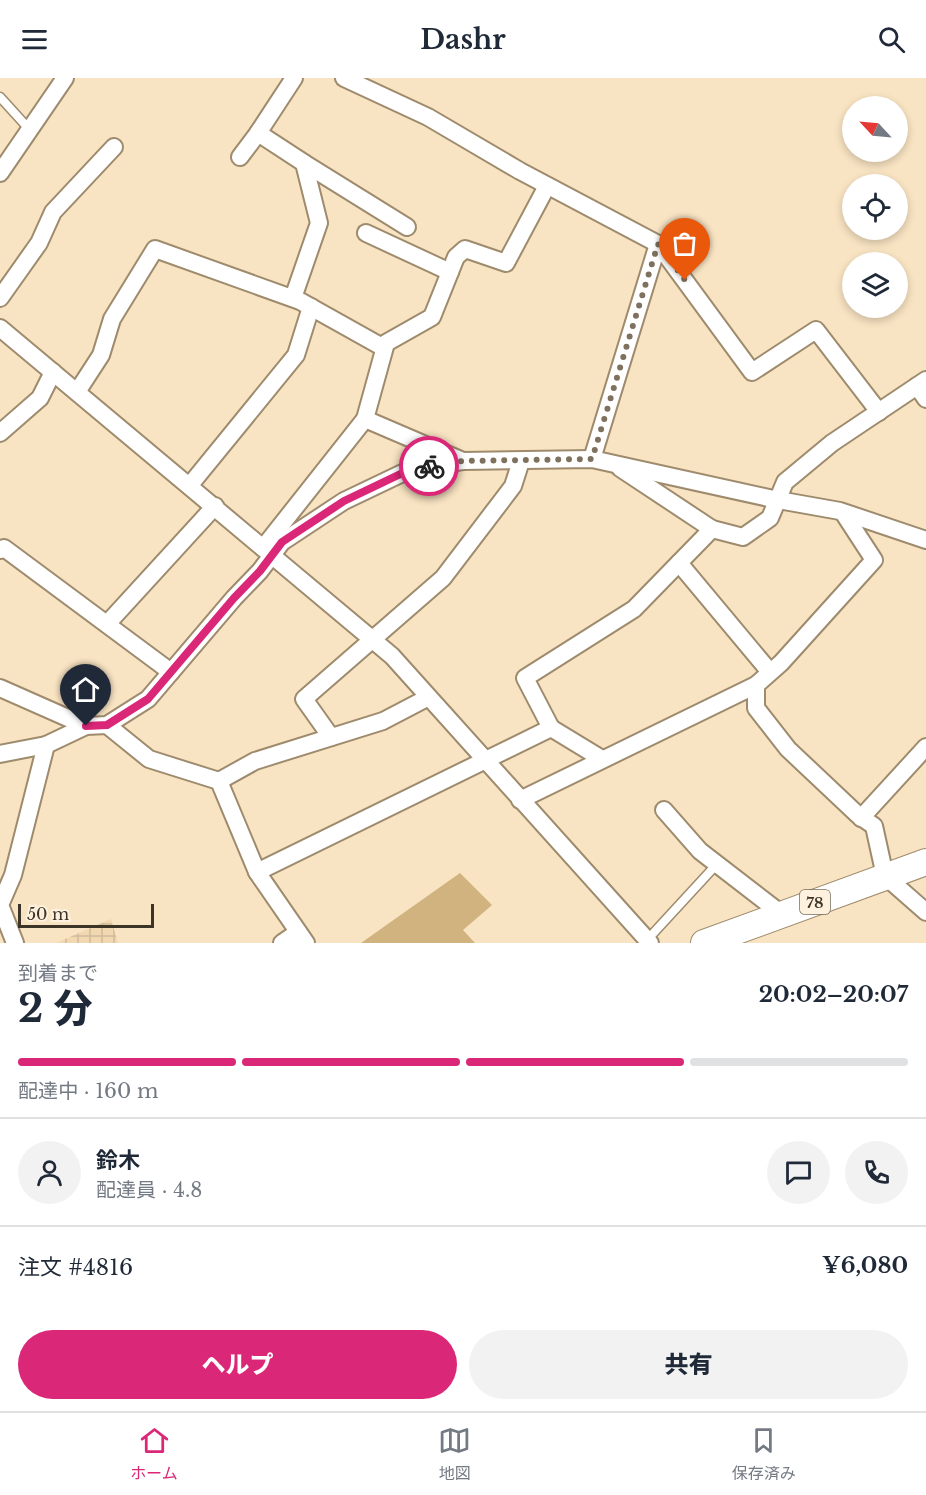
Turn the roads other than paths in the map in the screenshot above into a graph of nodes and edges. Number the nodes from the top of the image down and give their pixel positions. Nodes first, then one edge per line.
1 (64, 78) edge
2 (294, 78) edge
3 (344, 78) edge
4 (0, 97) edge
5 (261, 129) junction
6 (31, 130) junction
7 (114, 147) dead end
8 (240, 157) dead end
9 (304, 164) junction
10 (0, 173) edge
11 (547, 186) junction
12 (407, 227) dead end
13 (366, 233) dead end
14 (658, 244) junction
15 (450, 272) junction
16 (0, 298) edge
17 (293, 298) junction
18 (311, 307) junction
19 (0, 327) edge
20 (384, 348) junction
21 (53, 372) junction
22 (923, 388) edge
23 (77, 392) junction
24 (879, 412) junction
25 (365, 419) junction
26 (0, 434) edge
27 (592, 459) junction
28 (463, 461) junction
29 (521, 461) junction
30 (614, 464) junction
31 (190, 485) junction
32 (778, 500) junction
33 (215, 506) junction
34 (844, 514) junction
35 (712, 529) junction
36 (926, 540) edge
37 (1, 548) edge
38 (266, 552) junction
39 (679, 563) junction
40 (107, 624) junction
41 (371, 639) junction
42 (171, 672) junction
43 (770, 672) junction
44 (756, 685) junction
45 (0, 688) edge
46 (427, 698) junction
47 (107, 725) junction
48 (86, 726) junction
49 (551, 728) junction
50 (331, 737) junction
51 (46, 745) junction
52 (926, 748) edge
53 (0, 754) edge
54 (602, 759) junction
55 (485, 763) junction
56 (219, 781) junction
57 (520, 800) junction
58 (664, 810) dead end
59 (861, 818) junction
60 (926, 861) edge
61 (717, 864) junction
62 (257, 872) junction
63 (885, 876) junction
64 (0, 905) edge
65 (926, 912) edge
66 (783, 915) junction
67 (751, 935) edge
68 (302, 937) edge
69 (648, 941) edge
70 (708, 942) edge
71 (15, 943) edge
72 (282, 943) edge

1 - 6 street
2 - 5 street
3 - 11 street
4 - 6 lane
5 - 8 street
5 - 9 street
6 - 10 street
7 - 16 street
9 - 12 street
9 - 17 street
11 - 14 street
11 - 15 street
13 - 15 street
14 - 24 street
14 - 27 street
15 - 20 street
17 - 18 street
17 - 23 street
18 - 20 street
18 - 31 street
19 - 21 street
20 - 25 street
21 - 23 street
21 - 26 street
22 - 24 street
23 - 31 street
24 - 32 street
25 - 28 street
25 - 38 street
27 - 29 street
27 - 30 street
28 - 29 street
28 - 38 street
29 - 41 street
30 - 32 street
30 - 35 street
31 - 33 street
32 - 34 street
32 - 35 street
33 - 38 street
33 - 40 street
34 - 36 street
34 - 43 street
35 - 39 street
37 - 40 street
38 - 41 street
38 - 42 street
39 - 43 street
39 - 49 street
40 - 42 street
41 - 46 street
41 - 50 street
42 - 47 street
43 - 44 street
44 - 54 street
44 - 59 street
45 - 48 street
46 - 50 street
46 - 55 street
47 - 48 street
47 - 56 street
48 - 51 street
49 - 54 street
49 - 55 street
50 - 56 street
51 - 53 street
51 - 64 street
52 - 59 street
54 - 57 street
55 - 57 street
55 - 62 street
56 - 62 street
57 - 69 street
58 - 61 street
59 - 63 street
60 - 63 main road, 78
61 - 66 street
61 - 69 lane
62 - 68 street
63 - 65 street
63 - 66 main road, 78
64 - 71 street
66 - 67 main road, 78
67 - 70 main road, 78
68 - 72 street

